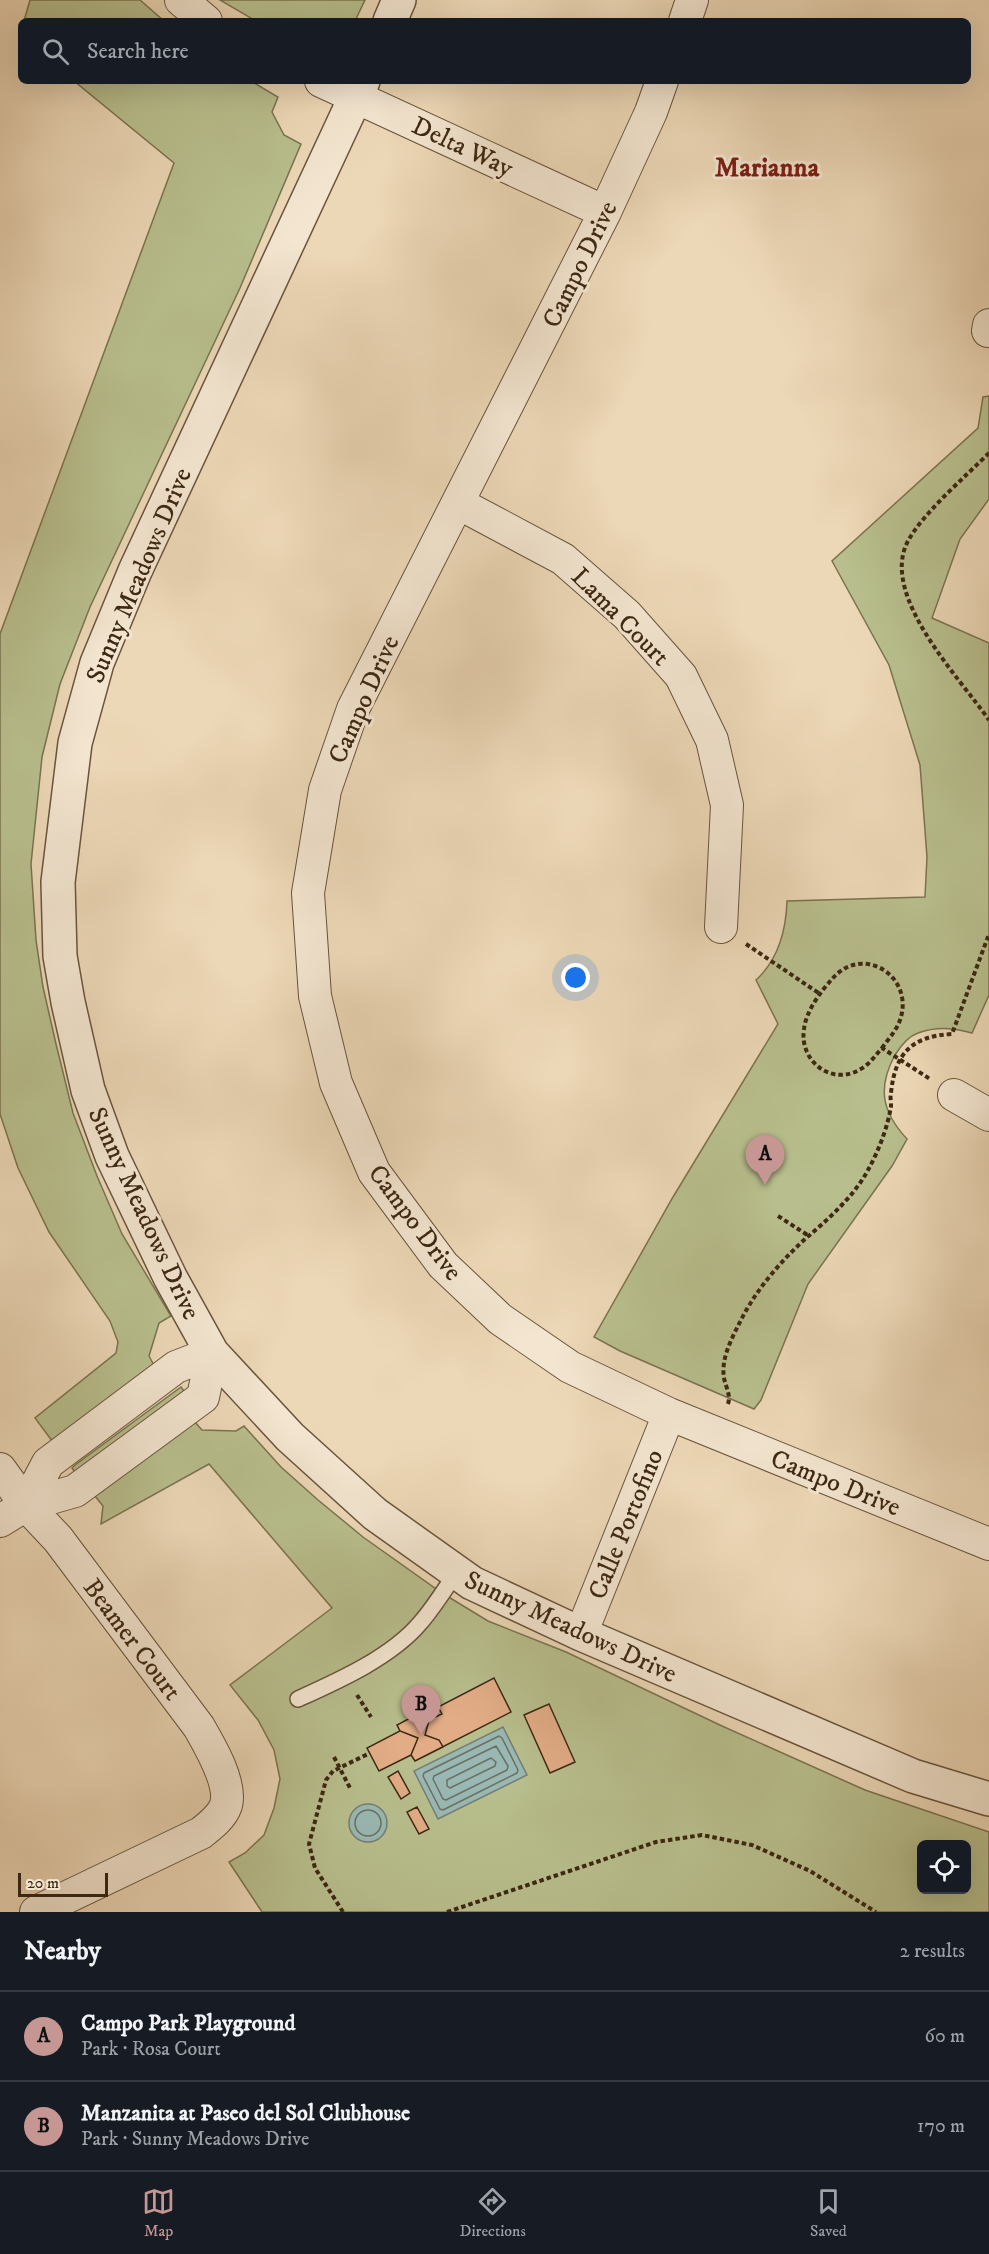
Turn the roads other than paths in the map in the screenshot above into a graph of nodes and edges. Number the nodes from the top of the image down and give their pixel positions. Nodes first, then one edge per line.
1 (181, 0) edge
2 (399, 0) edge
3 (692, 0) edge
4 (202, 18) edge
5 (391, 18) edge
6 (686, 18) edge
7 (336, 84) edge
8 (661, 84) edge
9 (360, 89) edge
10 (605, 212) junction
11 (458, 502) junction
12 (721, 927) road end
13 (954, 1095) road end
14 (989, 1114) edge
15 (212, 1353) junction
16 (669, 1414) junction
17 (0, 1469) edge
18 (13, 1513) edge
19 (989, 1544) edge
20 (456, 1573) junction
21 (581, 1634) junction
22 (298, 1699) dead end
23 (989, 1799) edge
24 (36, 1912) edge

1 - 4 street
2 - 5 street
3 - 6 street
7 - 9 street, Delta Way
8 - 10 street, Campo Drive
9 - 10 street, Delta Way
9 - 15 street, Sunny Meadows Drive
10 - 11 street, Campo Drive
11 - 12 street, Lama Court
11 - 16 street, Campo Drive
13 - 14 street
15 - 18 street
15 - 20 street, Sunny Meadows Drive
16 - 19 street, Campo Drive
16 - 21 street, Calle Portofino
17 - 18 street, Beamer Court
18 - 24 street, Beamer Court
20 - 21 street, Sunny Meadows Drive
20 - 22 lane
21 - 23 street, Sunny Meadows Drive

